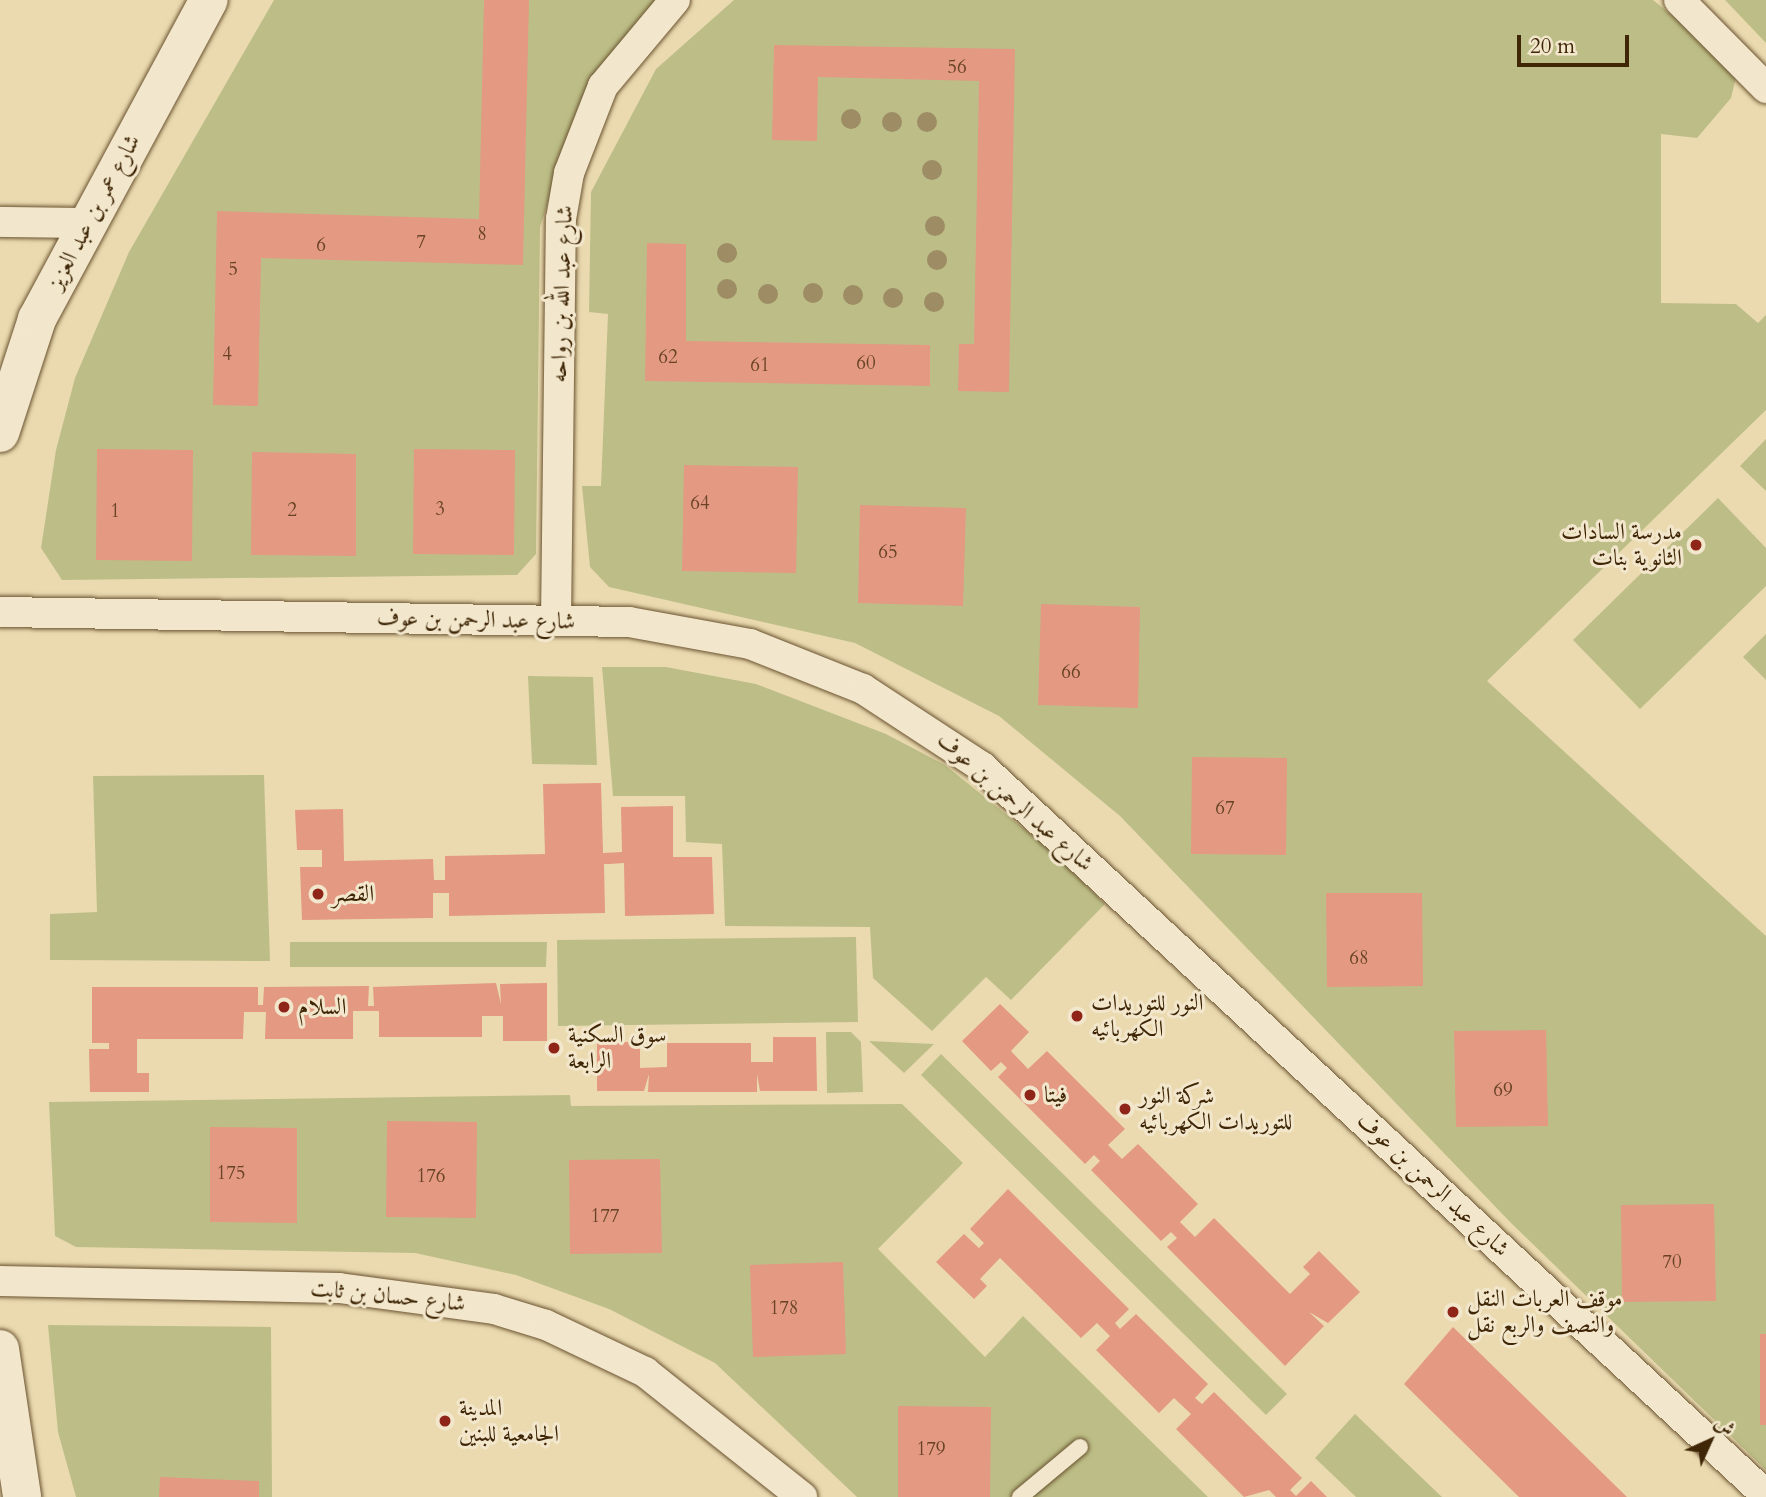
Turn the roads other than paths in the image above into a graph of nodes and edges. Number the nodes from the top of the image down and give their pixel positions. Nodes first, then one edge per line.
1 (209, 0) edge
2 (675, 0) edge
3 (1679, 0) edge
4 (1766, 88) edge
5 (0, 222) edge
6 (87, 223) junction
7 (0, 433) edge
8 (0, 612) edge
9 (556, 621) junction
10 (0, 1281) edge
11 (0, 1349) edge
12 (1080, 1447) dead end
13 (1766, 1495) edge
14 (22, 1497) edge
15 (802, 1497) edge
16 (1020, 1497) edge

1 - 6 street, شارع عمر بن عبد العزيز
2 - 9 street, شارع عبد الله بن رواحه
3 - 4 street
5 - 6 street
6 - 7 street, شارع عمر بن عبد العزيز
8 - 9 street, شارع عبد الرحمن بن عوف
9 - 13 street, شارع عبد الرحمن بن عوف
10 - 15 street, شارع حسان بن ثابت
11 - 14 street
12 - 16 lane

